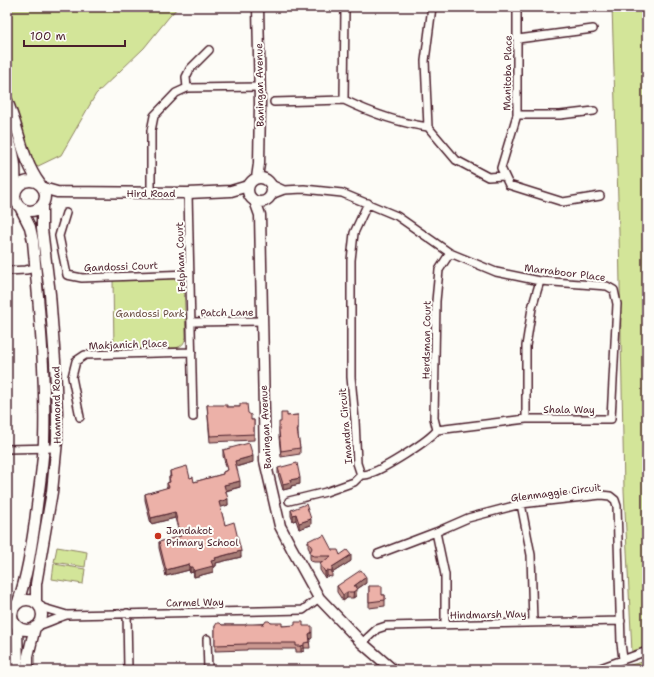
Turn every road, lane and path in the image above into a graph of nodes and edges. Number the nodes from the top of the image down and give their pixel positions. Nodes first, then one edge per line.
1 (258, 7) edge
2 (345, 7) edge
3 (432, 7) edge
4 (517, 7) edge
5 (593, 29) dead end
6 (518, 39) junction
7 (209, 50) dead end
8 (260, 87) junction
9 (187, 88) junction
10 (344, 100) junction
11 (7, 101) edge
12 (274, 102) dead end
13 (594, 111) dead end
14 (517, 115) junction
15 (428, 127) junction
16 (7, 135) edge
17 (504, 176) junction
18 (264, 180) junction
19 (42, 186) junction
20 (284, 190) junction
21 (15, 192) junction
22 (71, 192) junction
23 (151, 193) junction
24 (188, 193) junction
25 (251, 194) junction
26 (600, 196) dead end
27 (269, 198) junction
28 (368, 203) junction
29 (43, 205) junction
30 (21, 209) junction
31 (66, 213) dead end
32 (260, 214) junction
33 (450, 253) junction
34 (35, 268) junction
35 (7, 271) edge
36 (190, 274) junction
37 (540, 281) junction
38 (262, 321) junction
39 (192, 322) junction
40 (192, 352) junction
41 (193, 416) dead end
42 (80, 417) dead end
43 (526, 419) junction
44 (611, 419) joint
45 (437, 430) junction
46 (43, 448) junction
47 (56, 448) junction
48 (7, 449) edge
49 (361, 475) junction
50 (289, 502) dead end
51 (521, 504) junction
52 (436, 532) junction
53 (378, 554) dead end
54 (320, 598) junction
55 (14, 605) edge
56 (38, 605) junction
57 (127, 613) junction
58 (67, 615) junction
59 (620, 621) junction
60 (13, 623) edge
61 (533, 623) junction
62 (445, 624) junction
63 (36, 627) junction
64 (207, 639) dead end
65 (362, 643) junction
66 (647, 651) edge
67 (623, 659) junction
68 (18, 670) edge
69 (28, 670) edge
70 (128, 670) edge
71 (208, 670) edge
72 (393, 670) edge
73 (595, 670) edge

1 - 8 main road, Baningan Avenue
2 - 10 street
3 - 15 street
4 - 6 street, Manitoba Place
5 - 6 street
6 - 14 street, Manitoba Place
7 - 9 street
8 - 9 street
8 - 18 main road, Baningan Avenue
9 - 23 street
10 - 12 street
10 - 15 street
11 - 19 main road
13 - 14 street
14 - 17 street, Manitoba Place
15 - 17 street
16 - 21 main road
17 - 26 street
18 - 20 street, Marraboor Place
18 - 25 main road
18 - 27 main road
19 - 21 main road
19 - 22 main road, Hird Road
19 - 29 main road
20 - 27 street, Marraboor Place
20 - 28 street, Marraboor Place
21 - 30 main road
22 - 23 main road, Hird Road
22 - 29 main road, Hird Road
23 - 24 main road, Hird Road
24 - 25 main road, Hird Road
24 - 36 street, Felpham Court
25 - 27 main road
25 - 32 main road, Baningan Avenue
27 - 32 main road, Baningan Avenue
28 - 33 street, Marraboor Place
28 - 49 street, Imandra Circuit
29 - 30 main road
29 - 47 main road, Hammond Road
30 - 34 main road, Hammond Road
31 - 36 street, Gandossi Court
32 - 38 main road, Baningan Avenue
33 - 37 street, Marraboor Place
33 - 45 street, Herdsman Court
34 - 35 street
34 - 46 main road, Hammond Road
36 - 39 street, Felpham Court
37 - 43 street
37 - 44 street, Marraboor Place
38 - 39 street, Patch Lane
38 - 54 main road, Baningan Avenue
39 - 40 street, Felpham Court
40 - 41 street, Felpham Court
40 - 42 street, Makjanich Place
43 - 44 street, Shala Way
43 - 45 street
45 - 49 street, Imandra Circuit
46 - 47 street
46 - 48 street
46 - 55 main road, Hammond Road
47 - 56 main road, Hammond Road
49 - 50 street
51 - 52 street, Glenmaggie Circuit
51 - 59 street, Glenmaggie Circuit
51 - 61 street
52 - 53 street, Glenmaggie Circuit
52 - 62 street
54 - 57 street, Carmel Way
54 - 65 main road, Baningan Avenue
55 - 56 main road
55 - 60 main road
56 - 58 street, Carmel Way
56 - 63 main road
57 - 58 street, Carmel Way
57 - 70 street
58 - 63 street, Carmel Way
59 - 61 street, Hindmarsh Way
59 - 67 street, Glenmaggie Circuit
60 - 63 main road
60 - 68 main road
61 - 62 street, Hindmarsh Way
62 - 65 street, Hindmarsh Way
63 - 69 main road
64 - 71 street
65 - 72 main road, Baningan Avenue
66 - 67 street
67 - 73 street

